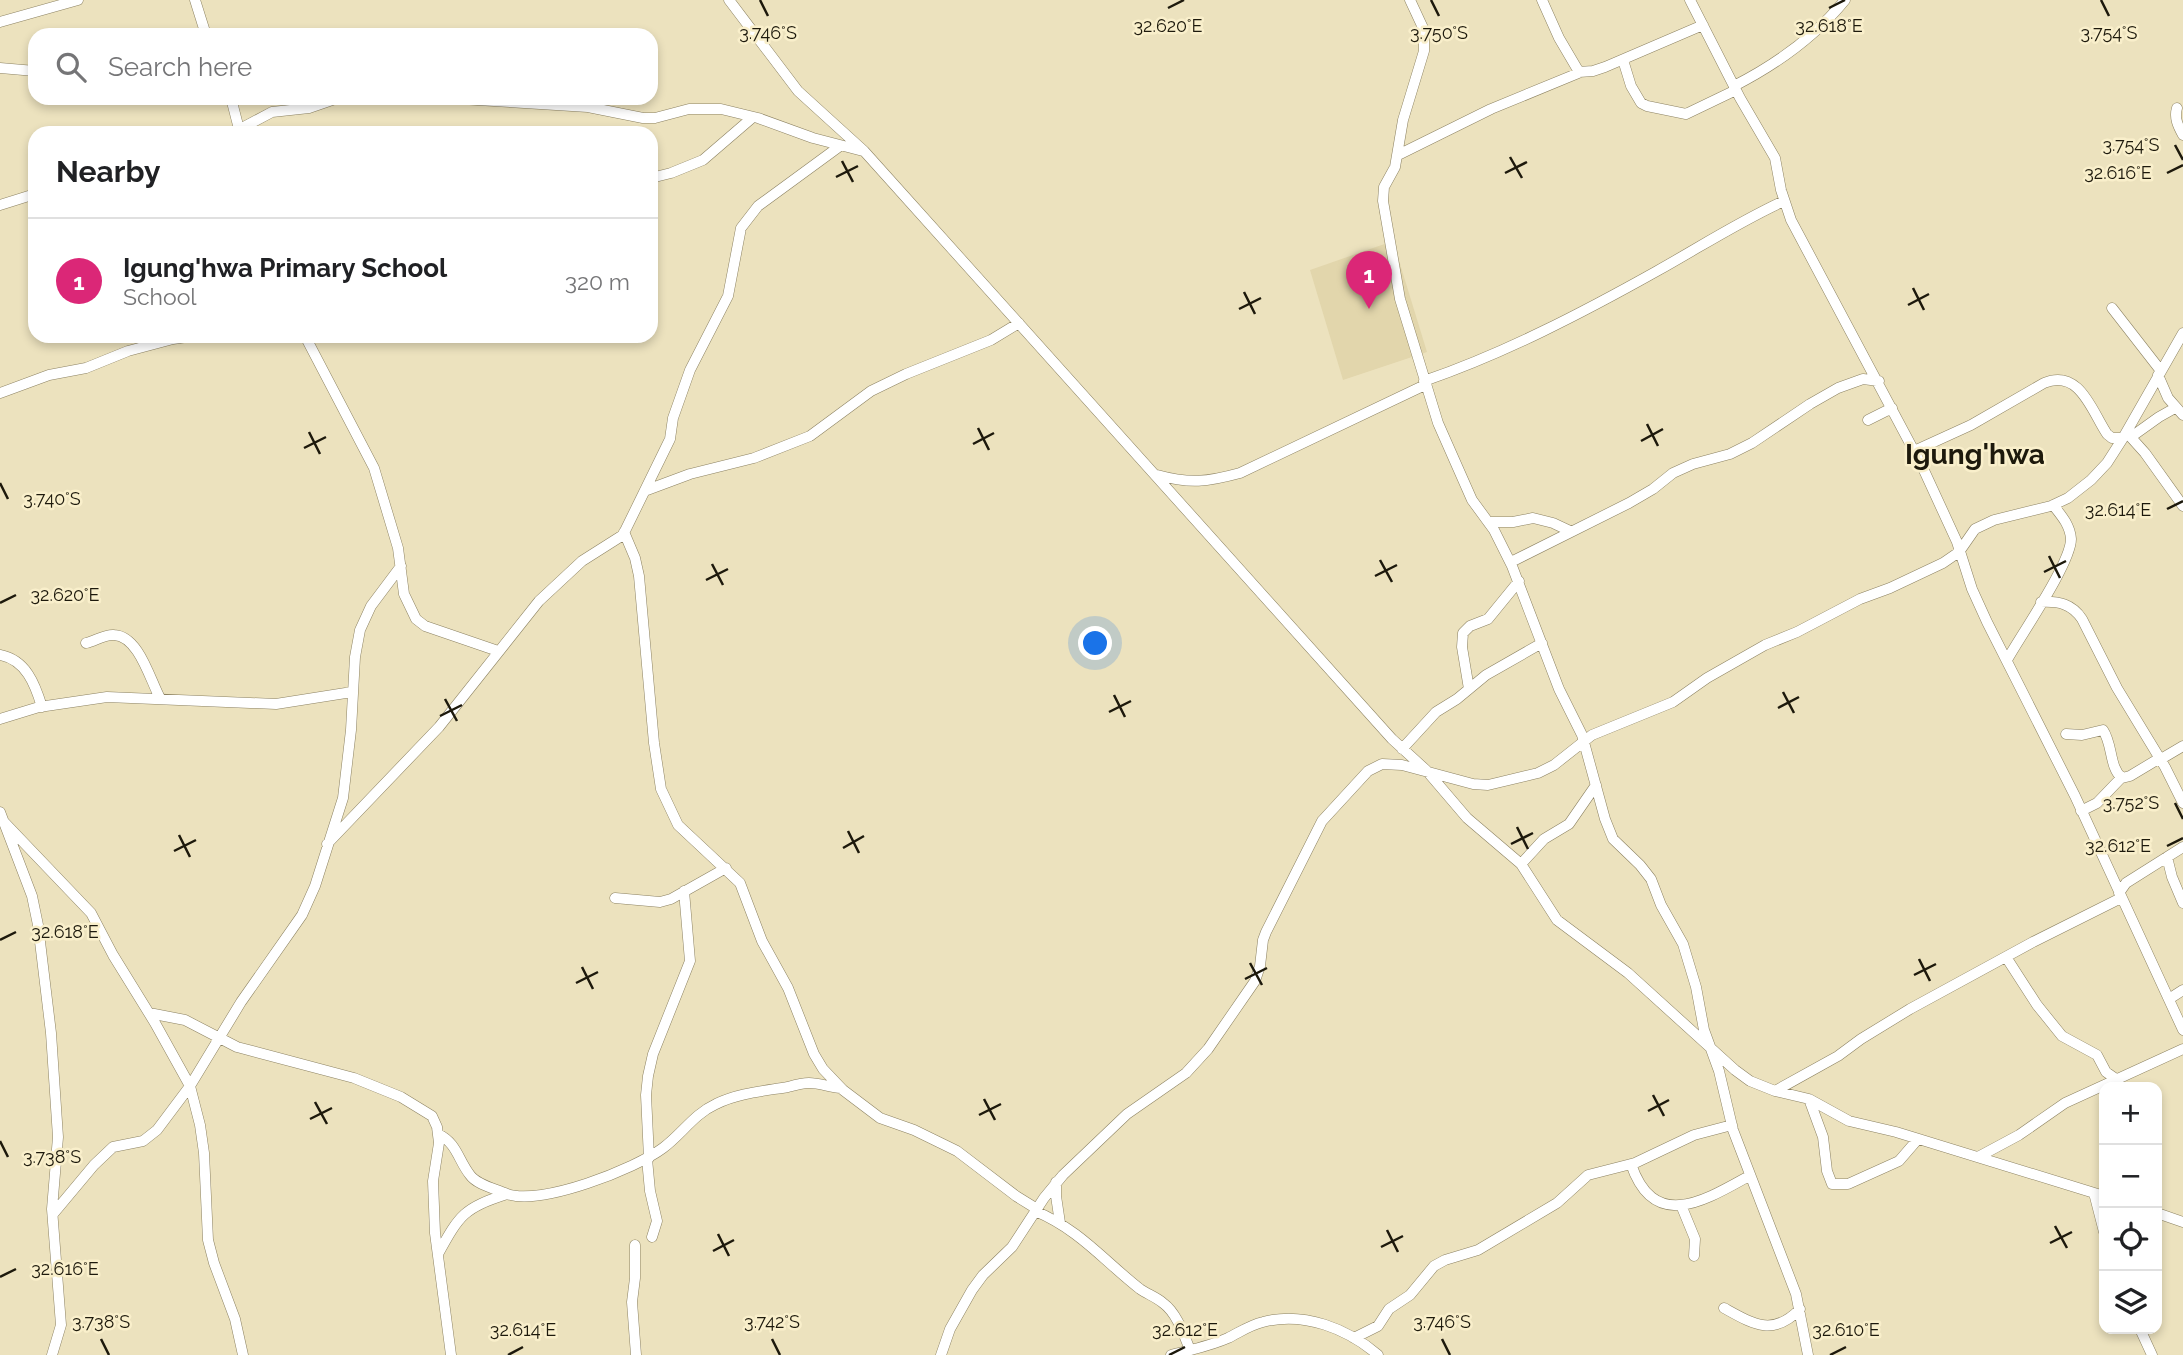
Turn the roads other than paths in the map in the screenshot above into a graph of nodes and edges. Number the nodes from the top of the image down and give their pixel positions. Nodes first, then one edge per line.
1 (78, 0) edge
2 (195, 0) edge
3 (729, 0) edge
4 (1410, 0) edge
5 (1542, 0) edge
6 (1690, 0) edge
7 (1845, 0) edge
8 (0, 22) edge
9 (1703, 25) junction
10 (204, 28) edge
11 (1623, 60) junction
12 (0, 68) edge
13 (28, 70) edge
14 (1581, 72) junction
15 (1735, 88) junction
16 (232, 105) edge
17 (318, 105) edge
18 (555, 105) edge
19 (2177, 108) dead end
20 (753, 117) junction
21 (237, 126) edge
22 (247, 126) edge
23 (2183, 135) edge
24 (840, 146) junction
25 (864, 151) junction
26 (1398, 156) junction
27 (658, 176) edge
28 (28, 196) edge
29 (1784, 201) junction
30 (0, 205) edge
31 (2112, 308) dead end
32 (1019, 323) junction
33 (2183, 333) edge
34 (158, 343) edge
35 (309, 343) edge
36 (2159, 373) junction
37 (1879, 381) junction
38 (1425, 383) junction
39 (0, 393) edge
40 (1892, 408) junction
41 (2179, 412) edge
42 (1867, 420) dead end
43 (2127, 436) junction
44 (1914, 451) junction
45 (1155, 474) junction
46 (647, 490) junction
47 (2053, 505) junction
48 (2183, 506) edge
49 (1488, 522) junction
50 (1570, 531) junction
51 (624, 533) junction
52 (1959, 552) junction
53 (1511, 562) junction
54 (401, 566) junction
55 (1518, 581) junction
56 (2041, 602) junction
57 (86, 643) dead end
58 (1542, 643) junction
59 (498, 651) junction
60 (0, 655) edge
61 (2007, 660) junction
62 (1469, 689) junction
63 (352, 692) junction
64 (160, 698) junction
65 (42, 707) junction
66 (0, 719) edge
67 (2066, 734) dead end
68 (1584, 740) junction
69 (2183, 746) edge
70 (1402, 749) junction
71 (2160, 759) junction
72 (1426, 771) junction
73 (2121, 778) junction
74 (1596, 785) junction
75 (2183, 803) edge
76 (2081, 811) junction
77 (0, 812) edge
78 (4, 822) junction
79 (327, 844) junction
80 (2183, 847) edge
81 (2167, 857) junction
82 (1521, 864) junction
83 (726, 868) junction
84 (684, 891) junction
85 (2120, 896) junction
86 (615, 898) dead end
87 (2183, 903) edge
88 (2006, 957) junction
89 (2183, 990) edge
90 (2169, 999) junction
91 (149, 1013) junction
92 (2183, 1030) edge
93 (220, 1038) junction
94 (1709, 1045) junction
95 (2183, 1049) edge
96 (2116, 1079) junction
97 (190, 1086) junction
98 (841, 1088) junction
99 (1775, 1091) junction
100 (1809, 1098) junction
101 (1732, 1125) junction
102 (438, 1134) junction
103 (1918, 1139) junction
104 (1978, 1157) junction
105 (648, 1158) junction
106 (1631, 1164) junction
107 (1749, 1176) junction
108 (1056, 1182) junction
109 (507, 1194) junction
110 (2099, 1194) edge
111 (1681, 1205) junction
112 (1036, 1210) junction
113 (53, 1214) junction
114 (2162, 1215) edge
115 (2183, 1222) edge
116 (1060, 1223) junction
117 (652, 1237) dead end
118 (635, 1244) dead end
119 (438, 1254) junction
120 (1694, 1256) dead end
121 (1724, 1308) dead end
122 (1800, 1309) junction
123 (2142, 1334) edge
124 (1354, 1338) junction
125 (1191, 1350) junction
126 (52, 1355) edge
127 (243, 1355) edge
128 (451, 1355) edge
129 (636, 1355) edge
130 (941, 1355) edge
131 (1171, 1355) edge
132 (1378, 1355) edge
133 (1808, 1355) edge
134 (2152, 1355) edge

1 - 8 street
2 - 10 street
3 - 25 street
4 - 26 street
5 - 14 street
6 - 9 street
7 - 15 street
9 - 11 street
9 - 15 street
11 - 14 street
11 - 15 street
12 - 13 street
14 - 26 street
15 - 29 street
16 - 21 street
17 - 22 street
18 - 20 street
19 - 23 street
20 - 24 street
20 - 27 street
24 - 25 street
24 - 46 street
25 - 32 street
26 - 38 street
28 - 30 street
29 - 37 street
29 - 38 street
31 - 36 street
32 - 45 street
32 - 46 street
33 - 36 street
34 - 39 street
35 - 54 street
36 - 41 street
36 - 43 street
37 - 40 street
37 - 50 street
38 - 45 street
38 - 49 street
40 - 42 street
40 - 44 street
41 - 43 street
43 - 44 street
43 - 47 street
43 - 48 street
44 - 52 street
45 - 70 street
46 - 51 street
47 - 52 street
47 - 56 street
49 - 50 street
49 - 53 street
50 - 53 street
51 - 59 street
51 - 83 street
52 - 61 street
52 - 68 street
53 - 55 street
54 - 59 street
54 - 63 street
55 - 58 street
55 - 62 street
56 - 61 street
56 - 71 street
57 - 64 street
58 - 62 street
58 - 68 street
59 - 79 street
60 - 65 street
61 - 76 street
62 - 70 street
63 - 64 street
63 - 79 street
64 - 65 street
65 - 66 street
67 - 73 street
68 - 72 street
68 - 74 street
69 - 71 street
70 - 72 street
71 - 73 street
71 - 75 street
72 - 82 street
72 - 108 street
73 - 76 street
74 - 82 street
74 - 94 street
76 - 85 street
77 - 78 street
78 - 91 street
78 - 113 street
79 - 93 street
80 - 81 street
81 - 85 street
81 - 87 street
82 - 94 street
83 - 84 street
83 - 98 street
84 - 86 street
84 - 105 street
85 - 88 street
85 - 90 street
88 - 96 street
88 - 99 street
89 - 90 street
90 - 92 street
91 - 93 street
91 - 97 street
93 - 97 street
93 - 102 street
94 - 99 street
94 - 101 street
95 - 96 street
96 - 104 street
97 - 113 street
97 - 127 street
98 - 105 street
98 - 112 street
99 - 100 street
100 - 103 street
100 - 103 street
101 - 106 street
101 - 107 street
102 - 109 street
102 - 119 street
103 - 104 street
104 - 110 street
105 - 109 street
105 - 117 street
106 - 111 street
106 - 124 street
107 - 111 street
107 - 122 street
108 - 112 street
108 - 116 street
109 - 119 street
111 - 120 street
112 - 116 street
112 - 130 street
113 - 126 street
114 - 115 street
116 - 125 street
118 - 129 street
119 - 128 street
121 - 122 street
122 - 133 street
123 - 134 street
124 - 125 street
124 - 132 street
125 - 131 street

